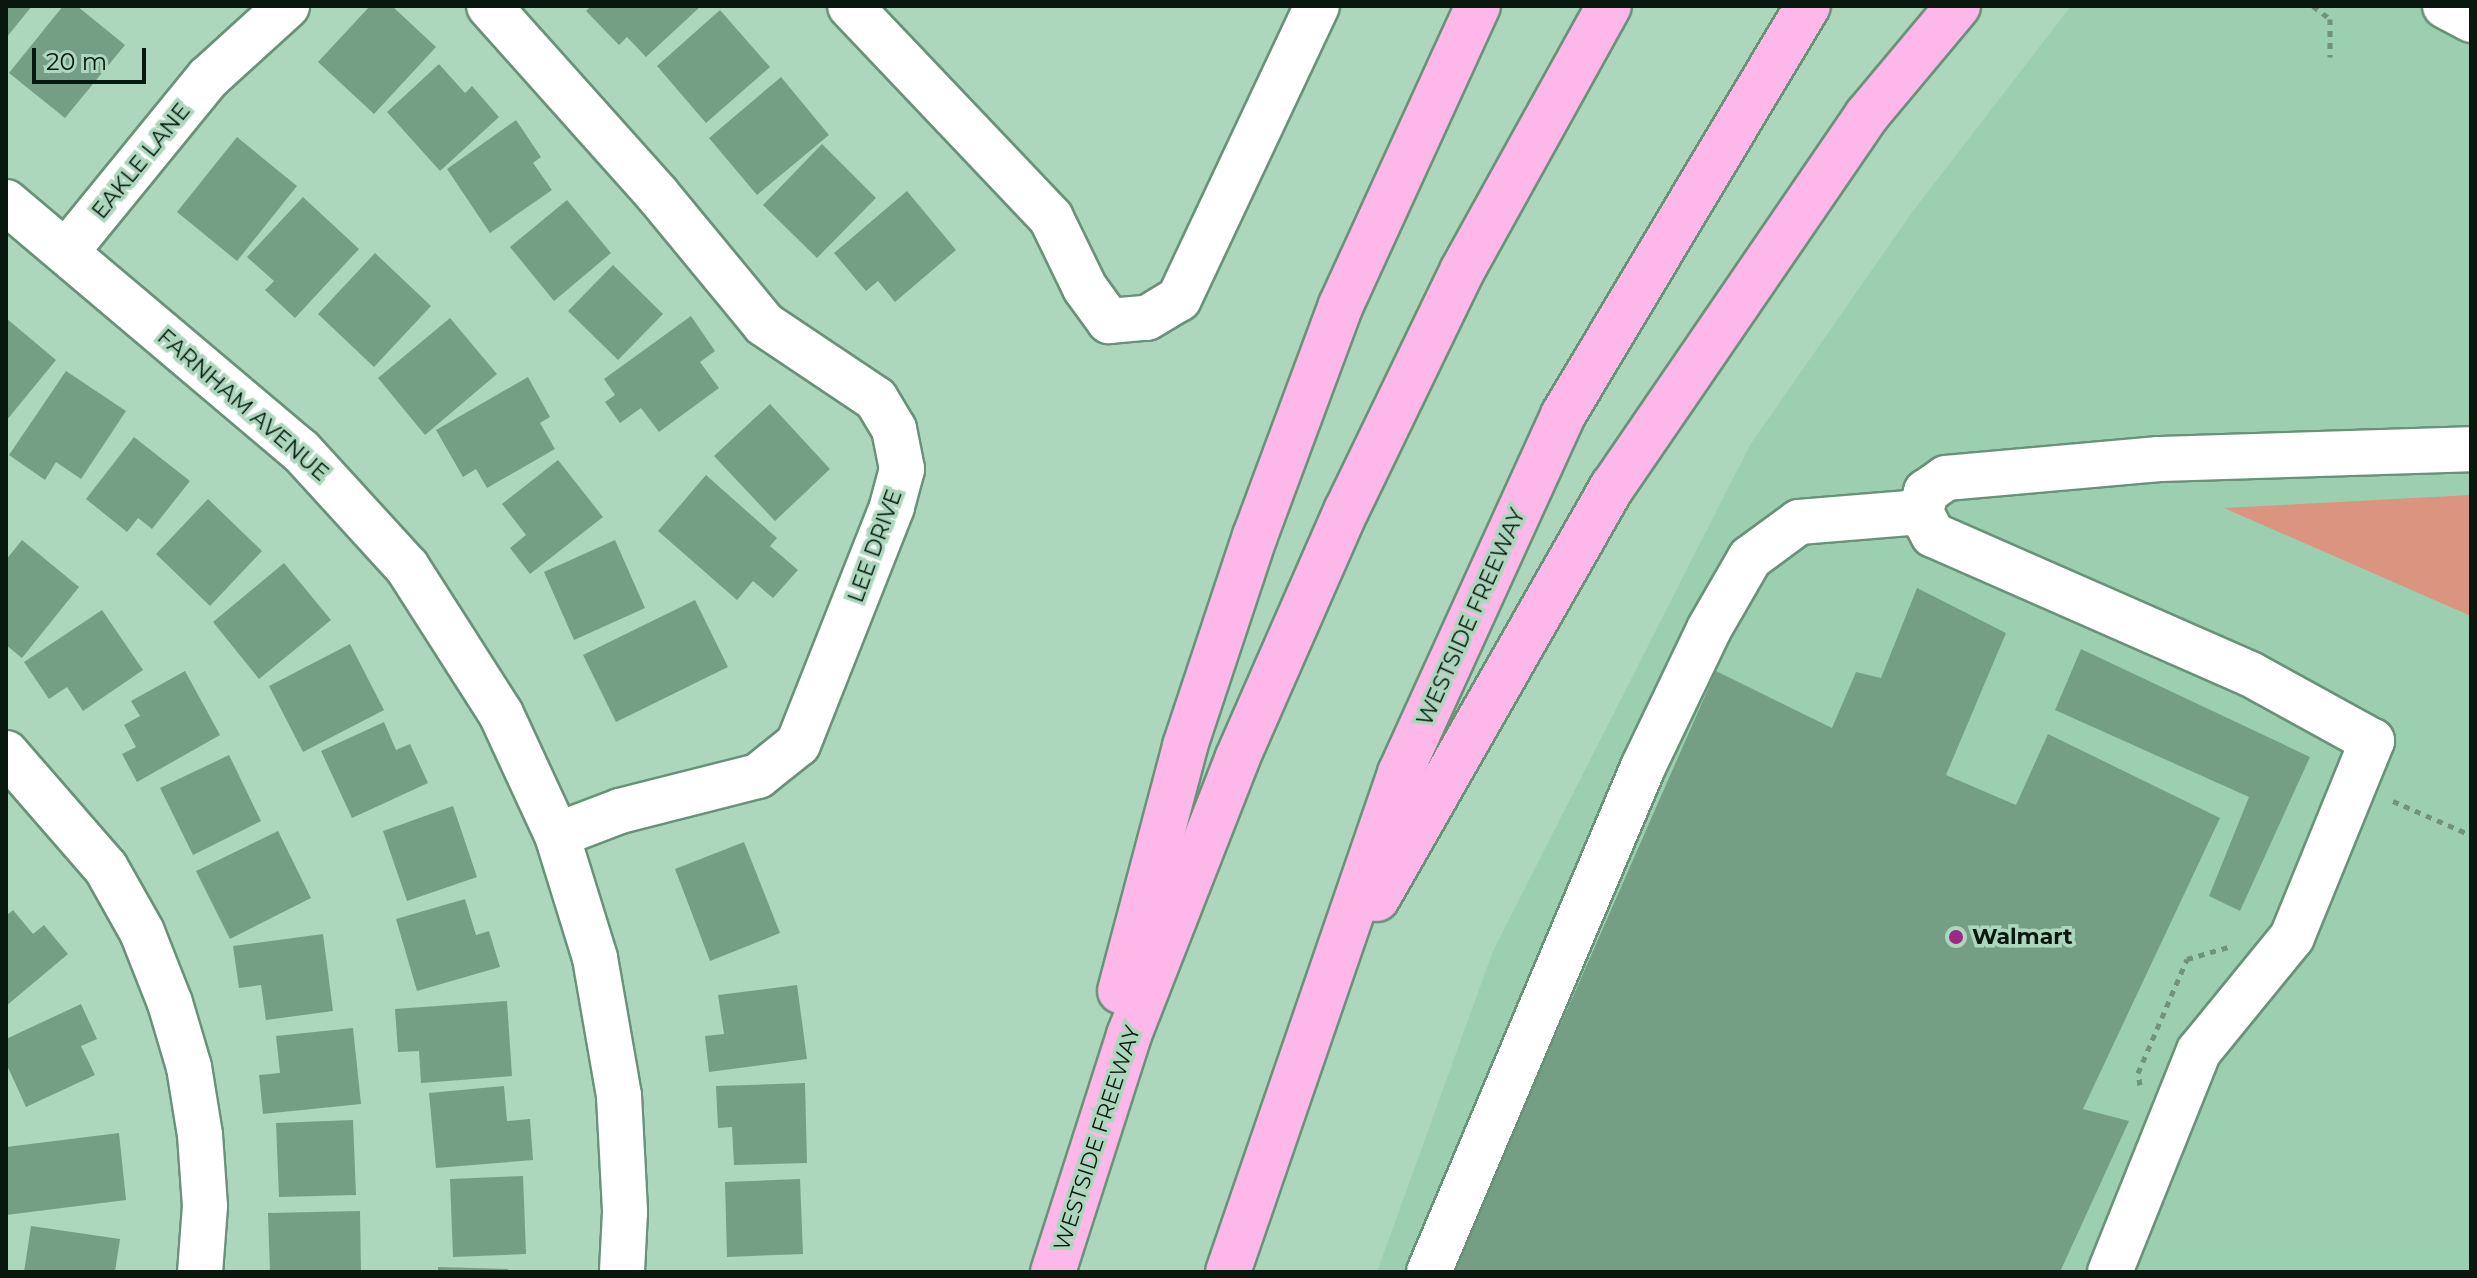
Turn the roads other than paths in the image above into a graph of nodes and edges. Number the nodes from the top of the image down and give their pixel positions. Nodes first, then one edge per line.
1 (287, 6) edge
2 (489, 6) edge
3 (850, 6) edge
4 (1317, 6) edge
5 (1478, 6) edge
6 (1609, 6) edge
7 (1808, 6) edge
8 (1958, 6) edge
9 (2445, 6) edge
10 (2471, 20) edge
11 (6, 202) edge
12 (66, 252) junction
13 (2471, 449) edge
14 (1921, 512) junction
15 (6, 753) edge
16 (557, 835) junction
17 (1315, 1010) junction
18 (200, 1272) edge
19 (622, 1272) edge
20 (1046, 1272) edge
21 (1053, 1272) edge
22 (1228, 1272) edge
23 (1429, 1272) edge
24 (2110, 1272) edge

1 - 12 street, EAKLE LANE
2 - 16 street, LEE DRIVE
3 - 4 street
5 - 20 highway
6 - 21 highway, WESTSIDE FREEWAY
7 - 17 highway, WESTSIDE FREEWAY
8 - 17 highway
9 - 10 street
11 - 12 street, FARNHAM AVENUE
12 - 16 street, FARNHAM AVENUE
13 - 14 street
14 - 23 street
14 - 24 street
15 - 18 street
16 - 19 street, FARNHAM AVENUE
17 - 22 highway, WESTSIDE FREEWAY

